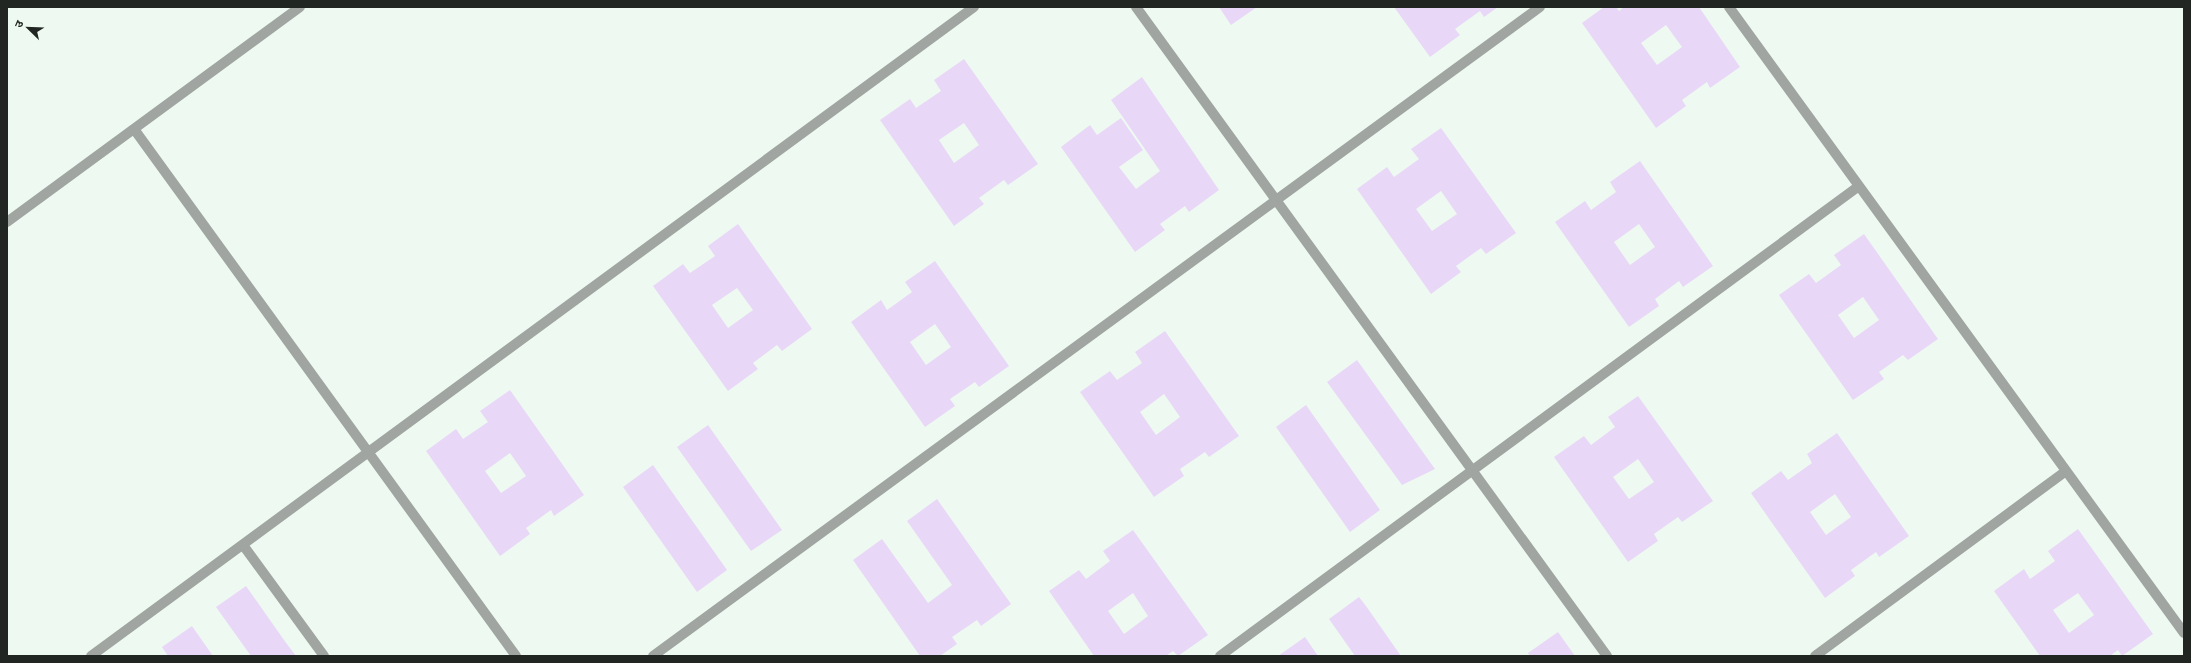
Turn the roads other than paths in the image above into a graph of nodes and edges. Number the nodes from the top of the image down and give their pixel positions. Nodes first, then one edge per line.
1 (300, 7) edge
2 (974, 7) edge
3 (1136, 7) edge
4 (1540, 7) edge
5 (1729, 7) edge
6 (134, 129) junction
7 (1859, 186) junction
8 (1276, 200) junction
9 (7, 222) edge
10 (368, 451) junction
11 (1472, 471) junction
12 (2066, 471) junction
13 (243, 545) junction
14 (2184, 633) edge
15 (91, 656) edge
16 (324, 656) edge
17 (516, 656) edge
18 (653, 656) edge
19 (1220, 656) edge
20 (1607, 656) edge
21 (1815, 656) edge

1 - 6 street
2 - 10 street
3 - 8 street
4 - 8 street
5 - 7 street
6 - 9 street
6 - 10 street
7 - 11 street
7 - 12 street
8 - 11 street
8 - 18 street
10 - 13 street
10 - 17 street
11 - 19 street
11 - 20 street
12 - 14 street
12 - 21 street
13 - 15 street
13 - 16 street

